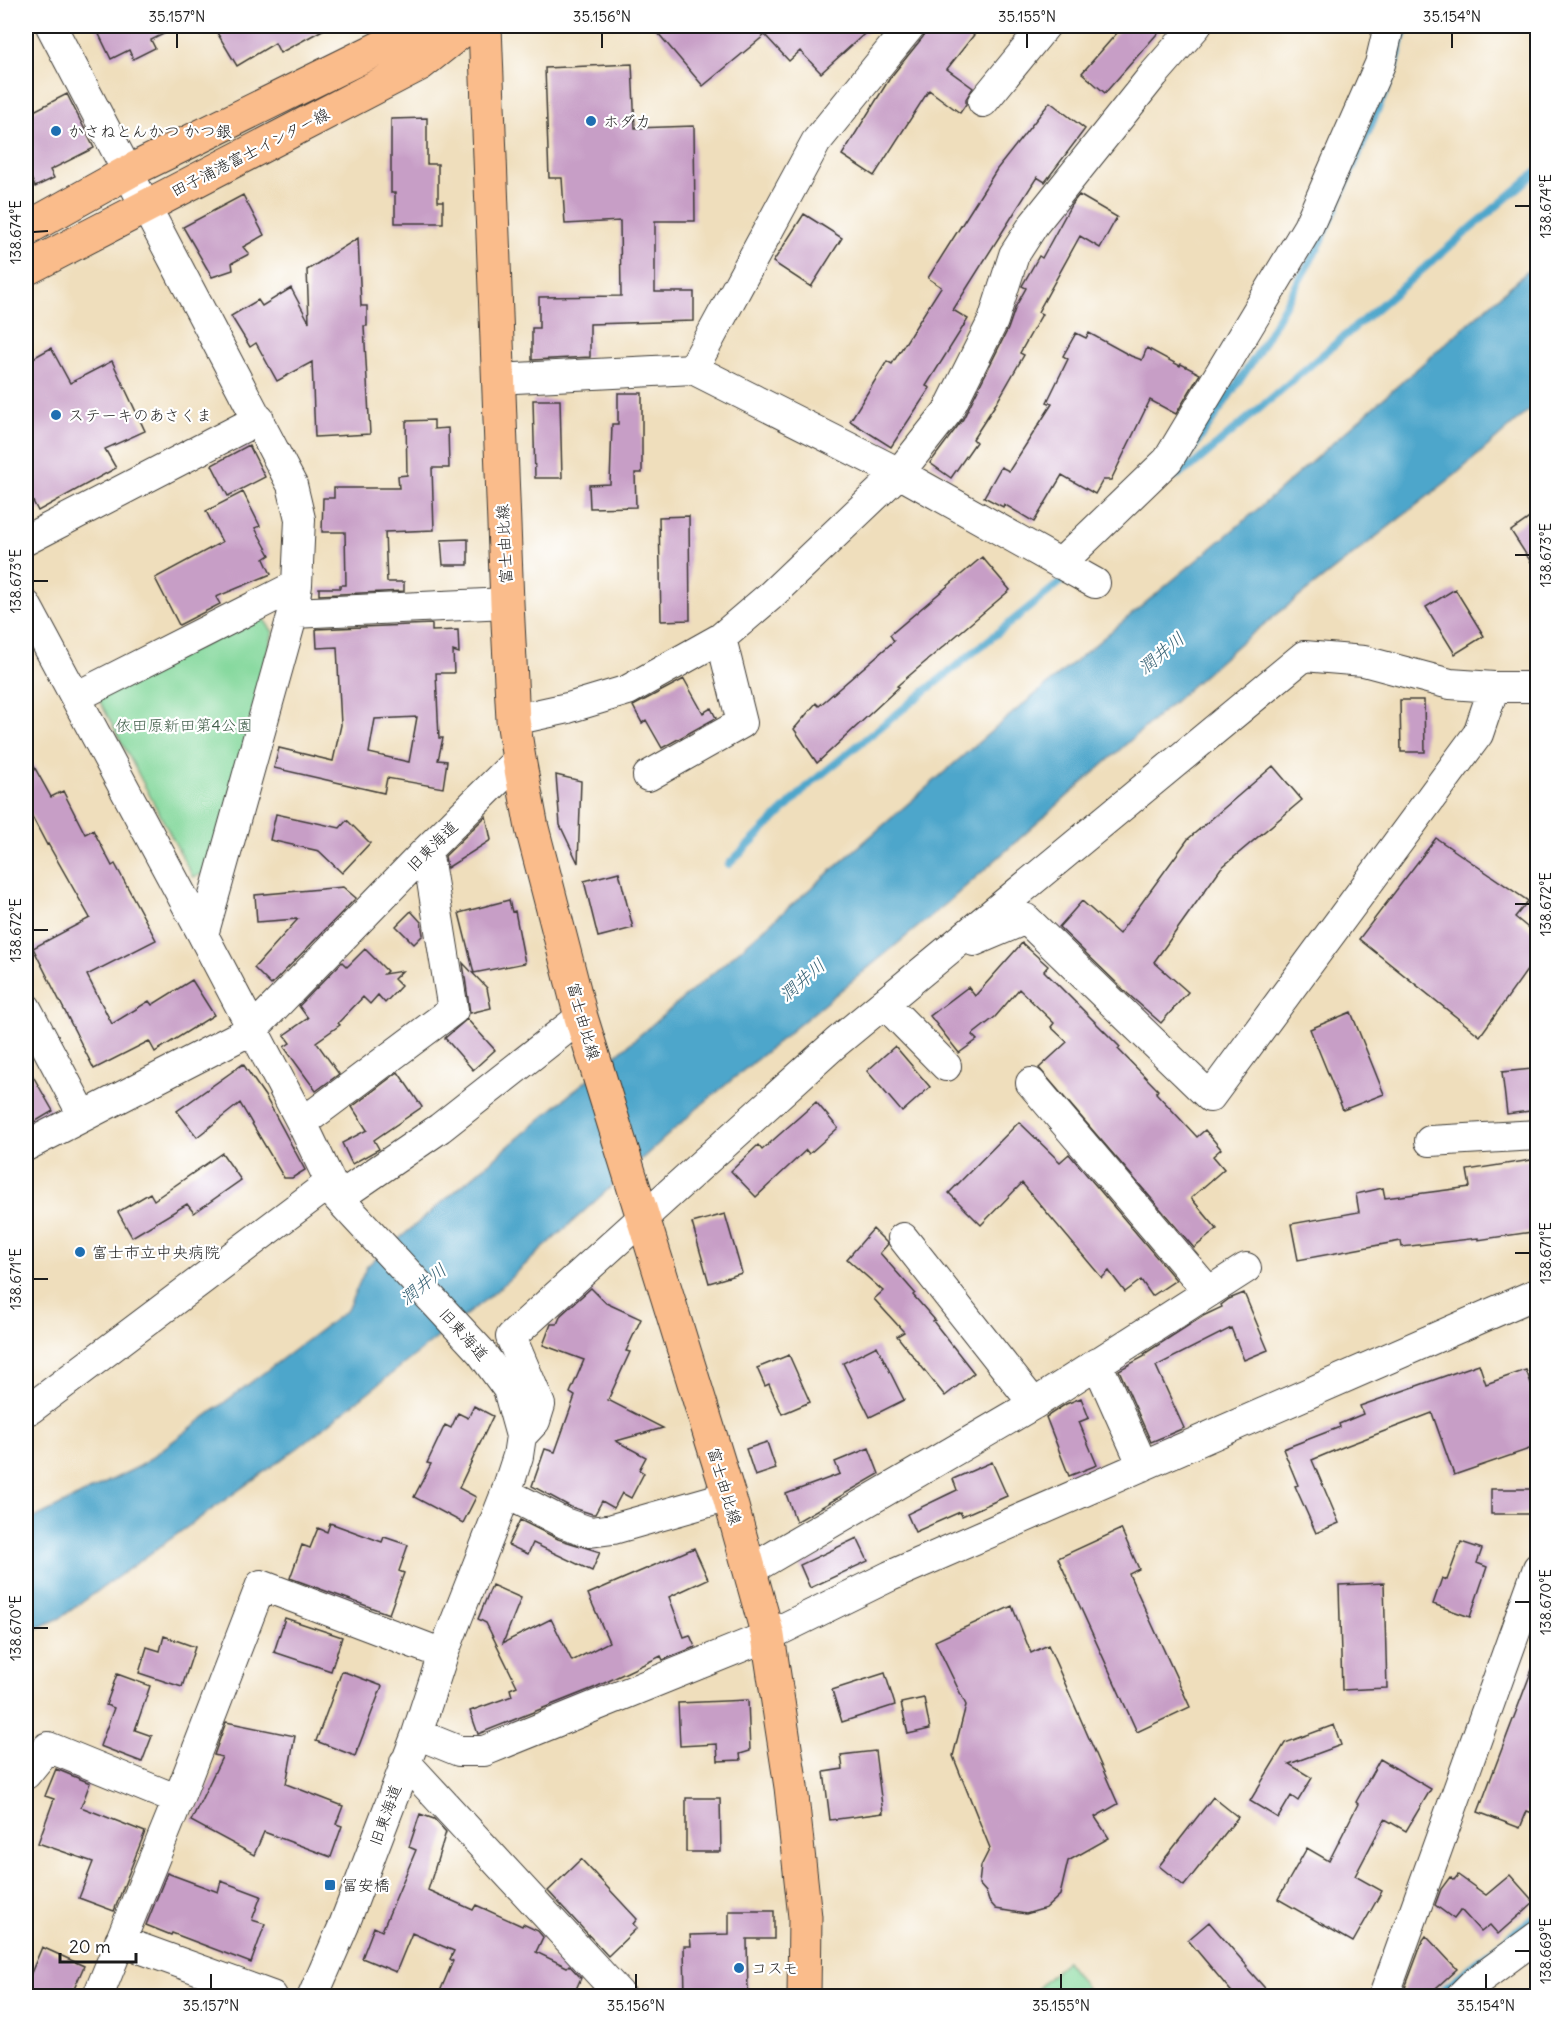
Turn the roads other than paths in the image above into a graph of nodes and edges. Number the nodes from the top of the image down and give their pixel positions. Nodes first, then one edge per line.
1 (51, 26) edge
2 (421, 26) edge
3 (468, 26) edge
4 (485, 26) edge
5 (910, 26) edge
6 (1044, 26) edge
7 (1196, 26) edge
8 (1389, 26) edge
9 (983, 102) dead end
10 (128, 172) junction
11 (146, 206) junction
12 (26, 229) edge
13 (26, 269) edge
14 (693, 369) junction
15 (497, 379) junction
16 (259, 419) junction
17 (899, 473) junction
18 (26, 540) edge
19 (1060, 564) junction
20 (1095, 583) dead end
21 (295, 599) junction
22 (507, 603) junction
23 (26, 605) edge
24 (721, 638) junction
25 (1494, 687) junction
26 (1538, 687) edge
27 (76, 697) junction
28 (513, 720) junction
29 (519, 759) junction
30 (648, 776) dead end
31 (427, 850) junction
32 (203, 935) junction
33 (963, 939) junction
34 (884, 1003) junction
35 (26, 1008) edge
36 (583, 1023) junction
37 (253, 1029) junction
38 (946, 1066) dead end
39 (1030, 1083) dead end
40 (83, 1115) junction
41 (302, 1122) junction
42 (1538, 1135) edge
43 (1430, 1141) dead end
44 (26, 1146) edge
45 (334, 1190) junction
46 (640, 1209) junction
47 (903, 1238) dead end
48 (1246, 1268) dead end
49 (1208, 1291) junction
50 (1538, 1293) edge
51 (1097, 1363) junction
52 (1034, 1404) junction
53 (26, 1407) edge
54 (521, 1436) junction
55 (1143, 1466) junction
56 (506, 1493) junction
57 (729, 1496) junction
58 (1538, 1568) edge
59 (750, 1570) junction
60 (768, 1636) junction
61 (443, 1654) junction
62 (417, 1734) junction
63 (405, 1762) junction
64 (26, 1774) edge
65 (178, 1800) junction
66 (1538, 1936) edge
67 (120, 1941) junction
68 (98, 1996) edge
69 (272, 1996) edge
70 (313, 1996) edge
71 (621, 1996) edge
72 (804, 1996) edge
73 (1384, 1996) edge
74 (1461, 1996) edge

1 - 10 street
2 - 10 main road
3 - 11 main road, 田子浦港富士インター線
4 - 15 main road, 富士由比線
5 - 14 street
6 - 9 street
7 - 17 street
8 - 19 street
10 - 11 street
10 - 12 main road
11 - 13 main road, 田子浦港富士インター線
11 - 16 street
14 - 15 street
14 - 17 street
15 - 22 main road, 富士由比線
16 - 18 street
16 - 21 street
17 - 19 street
17 - 24 street
19 - 20 street
21 - 22 street
21 - 27 street
21 - 32 street
22 - 28 main road, 富士由比線
23 - 27 street
24 - 28 street
24 - 30 street
25 - 26 street
25 - 33 street
25 - 33 street
27 - 32 street
28 - 29 main road, 富士由比線
29 - 31 street, 旧東海道
29 - 36 main road, 富士由比線
31 - 37 street, 旧東海道
31 - 41 street
32 - 37 street
33 - 34 street
34 - 38 street
34 - 46 street
35 - 40 street
36 - 45 street
36 - 46 main road, 富士由比線
37 - 40 street
37 - 41 street, 旧東海道
39 - 49 street
40 - 44 street
41 - 45 street, 旧東海道
42 - 43 street
45 - 53 street
45 - 54 street, 旧東海道
46 - 54 street
46 - 57 main road, 富士由比線
47 - 52 street
48 - 49 street
49 - 51 street
50 - 55 street
51 - 52 street
51 - 55 street
52 - 59 street
54 - 56 street, 旧東海道
55 - 60 street
56 - 57 street
56 - 61 street, 旧東海道
57 - 59 main road, 富士由比線
58 - 73 street
59 - 60 main road, 富士由比線
60 - 62 street
60 - 72 main road, 富士由比線
61 - 62 street, 旧東海道
61 - 65 street
62 - 63 street, 旧東海道
63 - 70 street, 旧東海道
63 - 71 street
64 - 65 street
65 - 67 street
66 - 74 street
67 - 68 street
67 - 69 street

